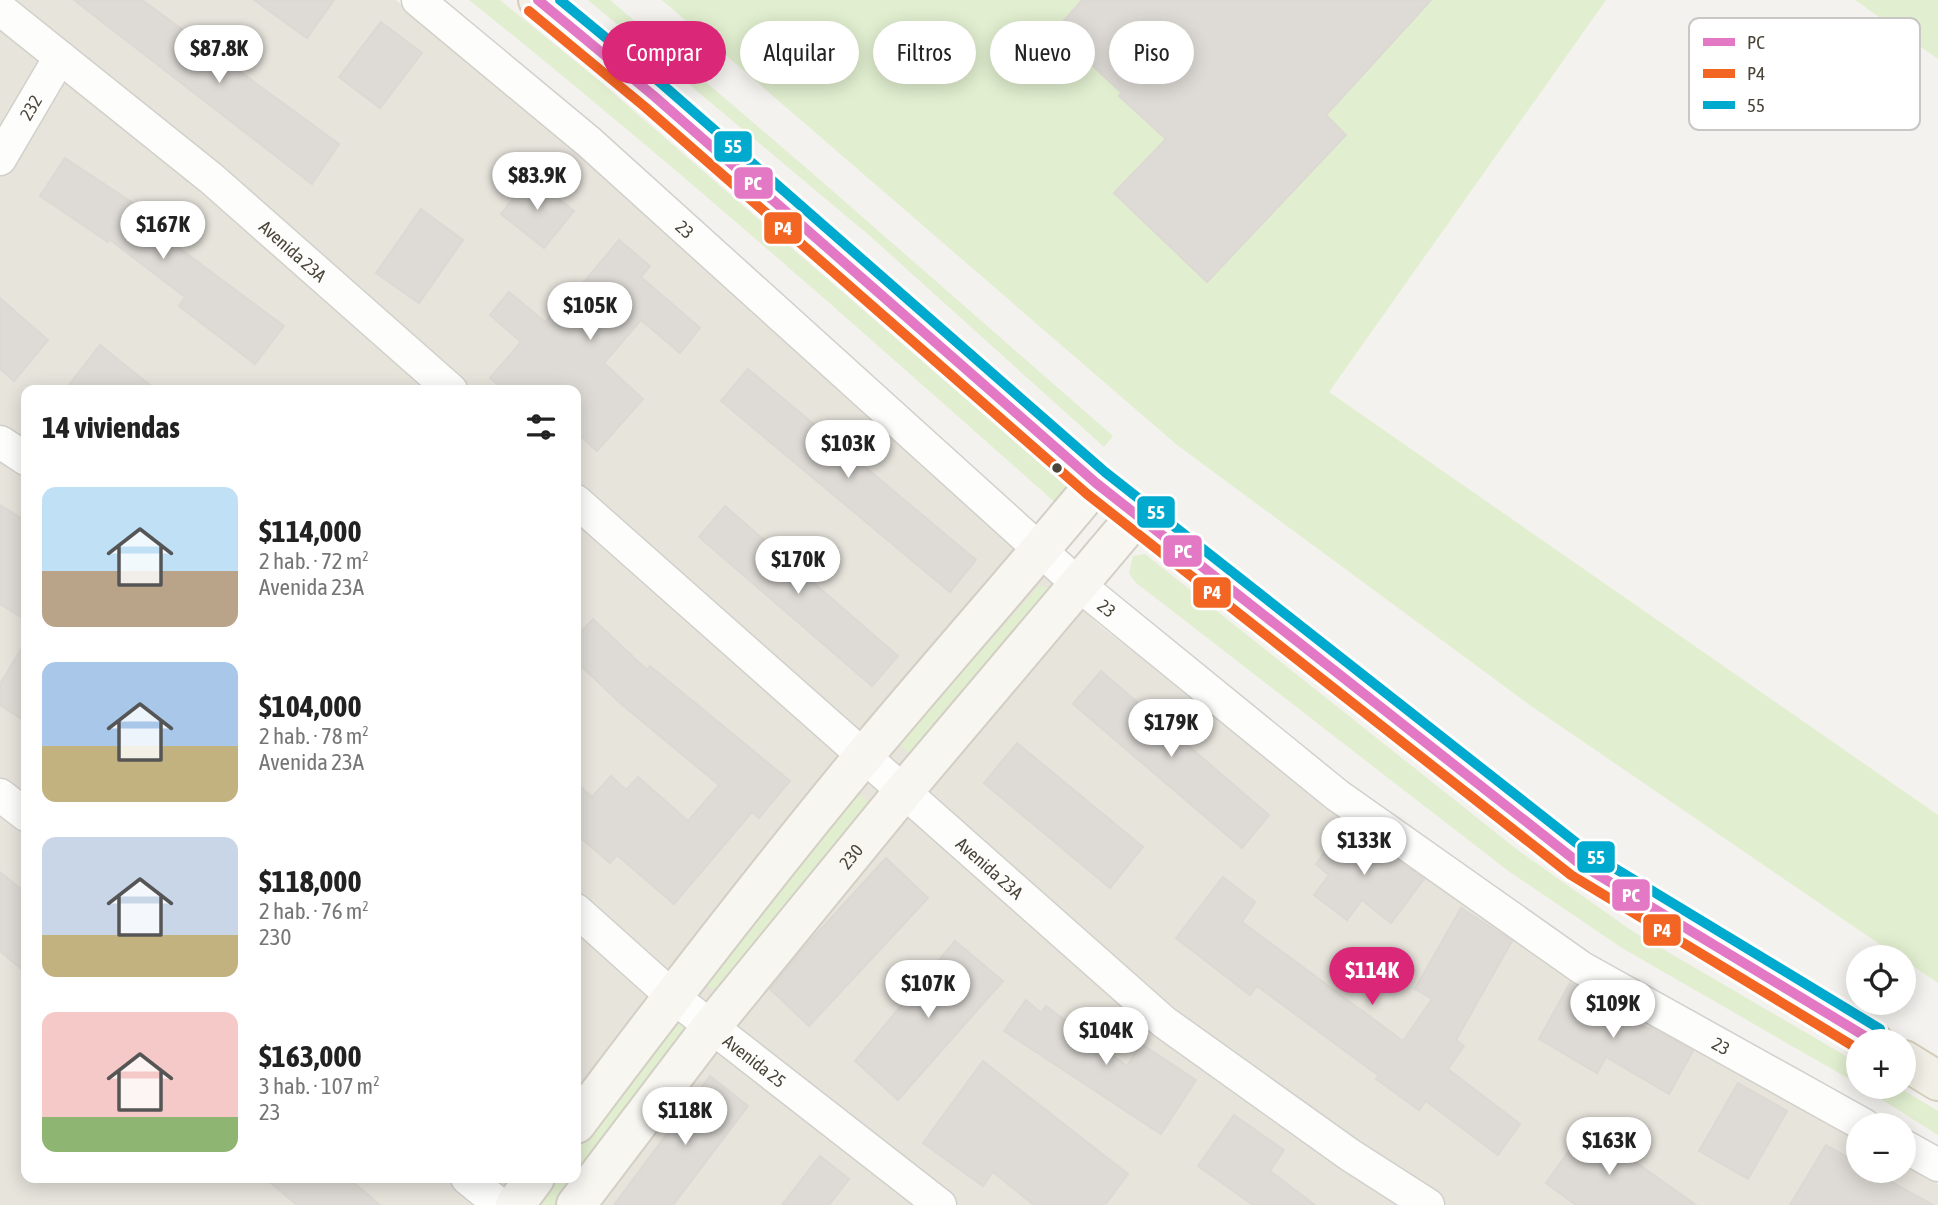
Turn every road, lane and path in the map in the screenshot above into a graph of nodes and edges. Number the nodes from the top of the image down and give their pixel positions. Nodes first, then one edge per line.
1 (418, 0) edge
2 (538, 0) edge
3 (0, 9) edge
4 (60, 57) junction
5 (0, 159) edge
6 (445, 385) edge
7 (0, 442) edge
8 (21, 456) edge
9 (1096, 484) junction
10 (581, 505) edge
11 (1137, 516) junction
12 (1042, 550) junction
13 (1079, 585) junction
14 (863, 757) junction
15 (903, 792) junction
16 (0, 795) edge
17 (21, 811) edge
18 (581, 914) edge
19 (672, 996) junction
20 (711, 1027) junction
21 (1853, 1029) edge
22 (1916, 1067) edge
23 (1938, 1081) edge
24 (1846, 1115) edge
25 (581, 1117) edge
26 (1916, 1153) edge
27 (1938, 1165) edge
28 (473, 1183) edge
29 (531, 1183) edge
30 (500, 1205) edge
31 (514, 1205) edge
32 (576, 1205) edge
33 (940, 1205) edge
34 (1428, 1205) edge

1 - 12 street, 23
2 - 9 main road
3 - 4 street, Avenida 23A
4 - 5 street, 232
4 - 6 street, Avenida 23A
7 - 8 street
9 - 11 main road
9 - 12 street
10 - 14 street, Avenida 23A
11 - 13 street, 230
11 - 21 main road
12 - 13 street, 23
12 - 14 street
13 - 15 street, 230
13 - 24 street, 23
14 - 15 street, Avenida 23A
14 - 19 street
15 - 20 street, 230
15 - 34 street, Avenida 23A
16 - 17 street
18 - 19 street, Avenida 25
19 - 20 street, Avenida 25
19 - 25 street
20 - 32 street, 230
20 - 33 street, Avenida 25
22 - 23 main road
26 - 27 street
28 - 30 street
29 - 31 street

